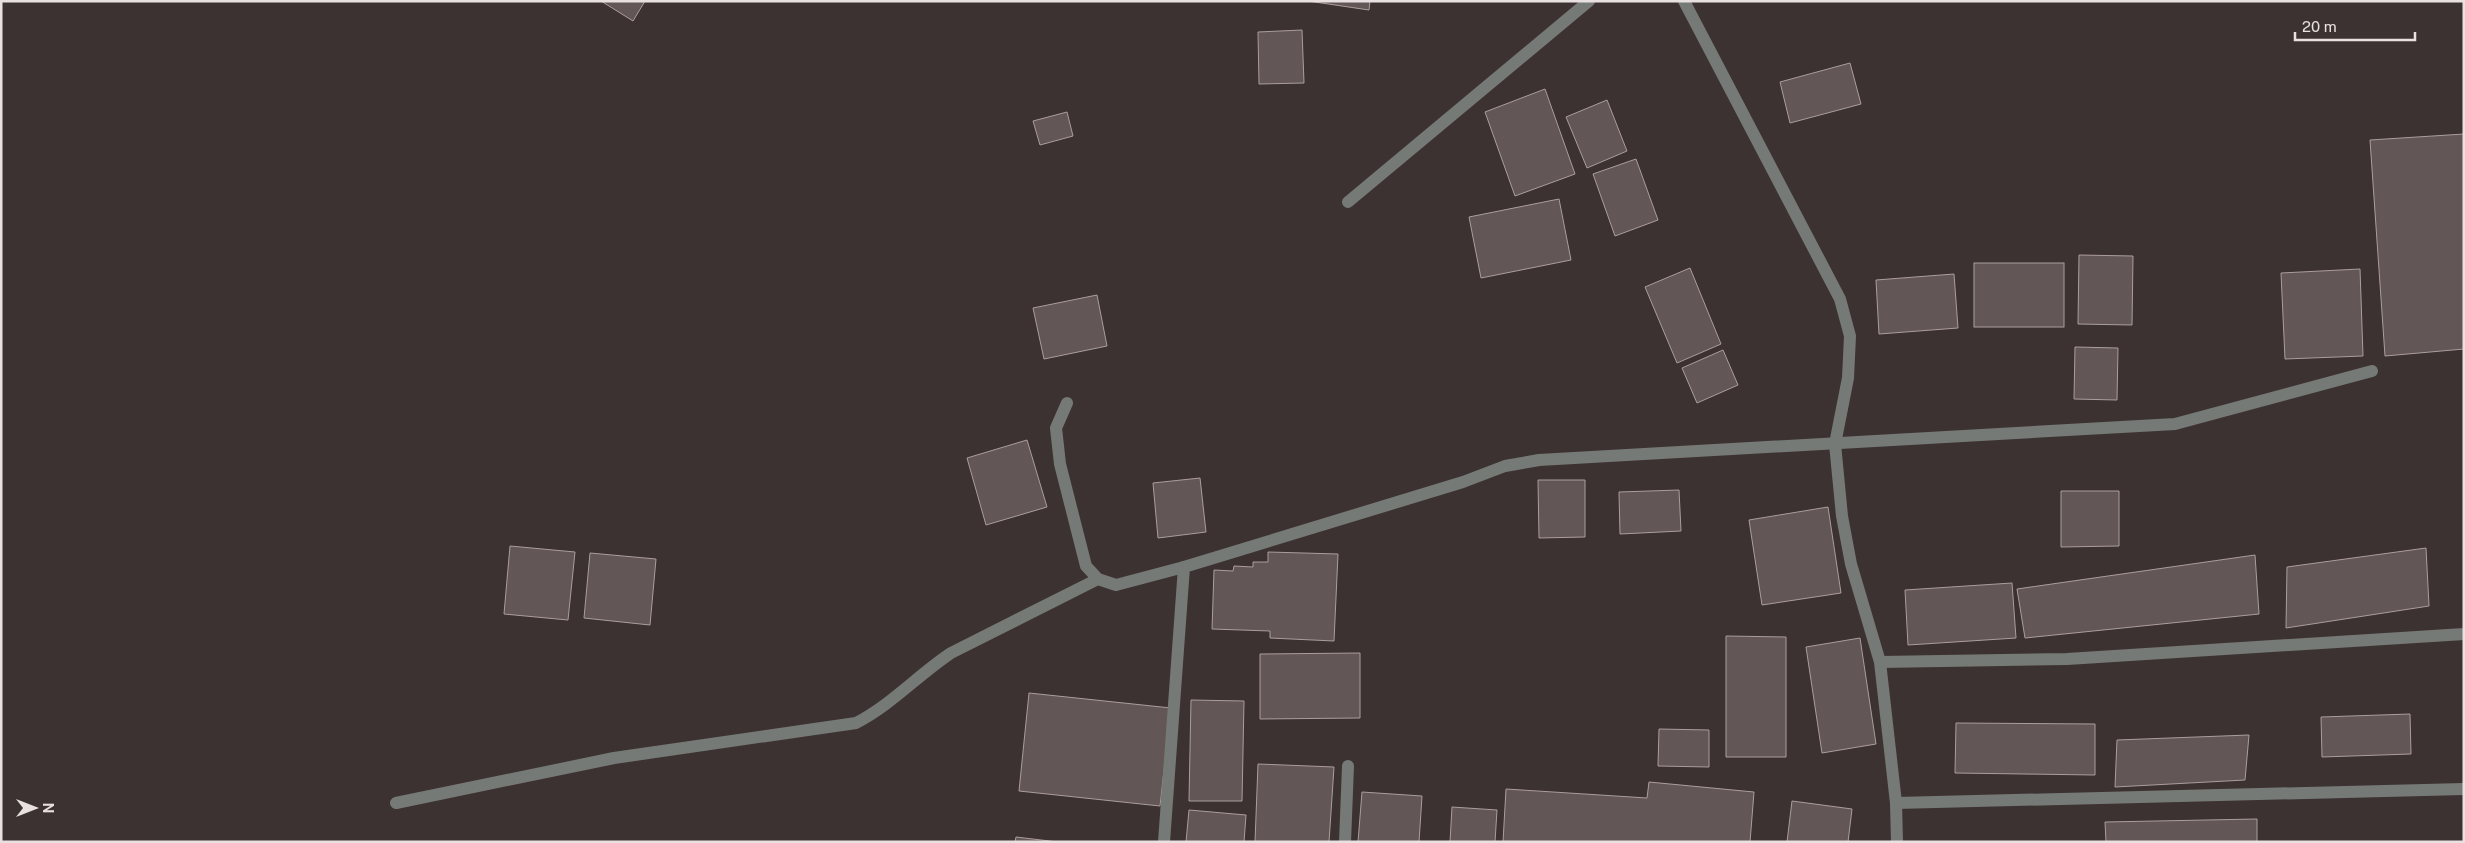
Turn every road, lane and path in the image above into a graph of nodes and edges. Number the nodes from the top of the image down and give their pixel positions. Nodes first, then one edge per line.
1 (1589, 1) edge
2 (1684, 1) edge
3 (1348, 202) dead end
4 (2372, 371) dead end
5 (1067, 403) dead end
6 (1835, 444) junction
7 (1184, 568) junction
8 (1098, 579) junction
9 (2464, 634) edge
10 (1880, 662) junction
11 (1348, 766) dead end
12 (2464, 790) edge
13 (396, 803) dead end
14 (1896, 803) junction
15 (1164, 842) edge
16 (1345, 842) edge
17 (1897, 842) edge

1 - 3 street
2 - 6 street
4 - 6 street
5 - 8 street
6 - 7 street
6 - 10 street
7 - 8 street
7 - 15 street
8 - 13 street
9 - 10 street
10 - 14 street
11 - 16 street
12 - 14 street
14 - 17 street

